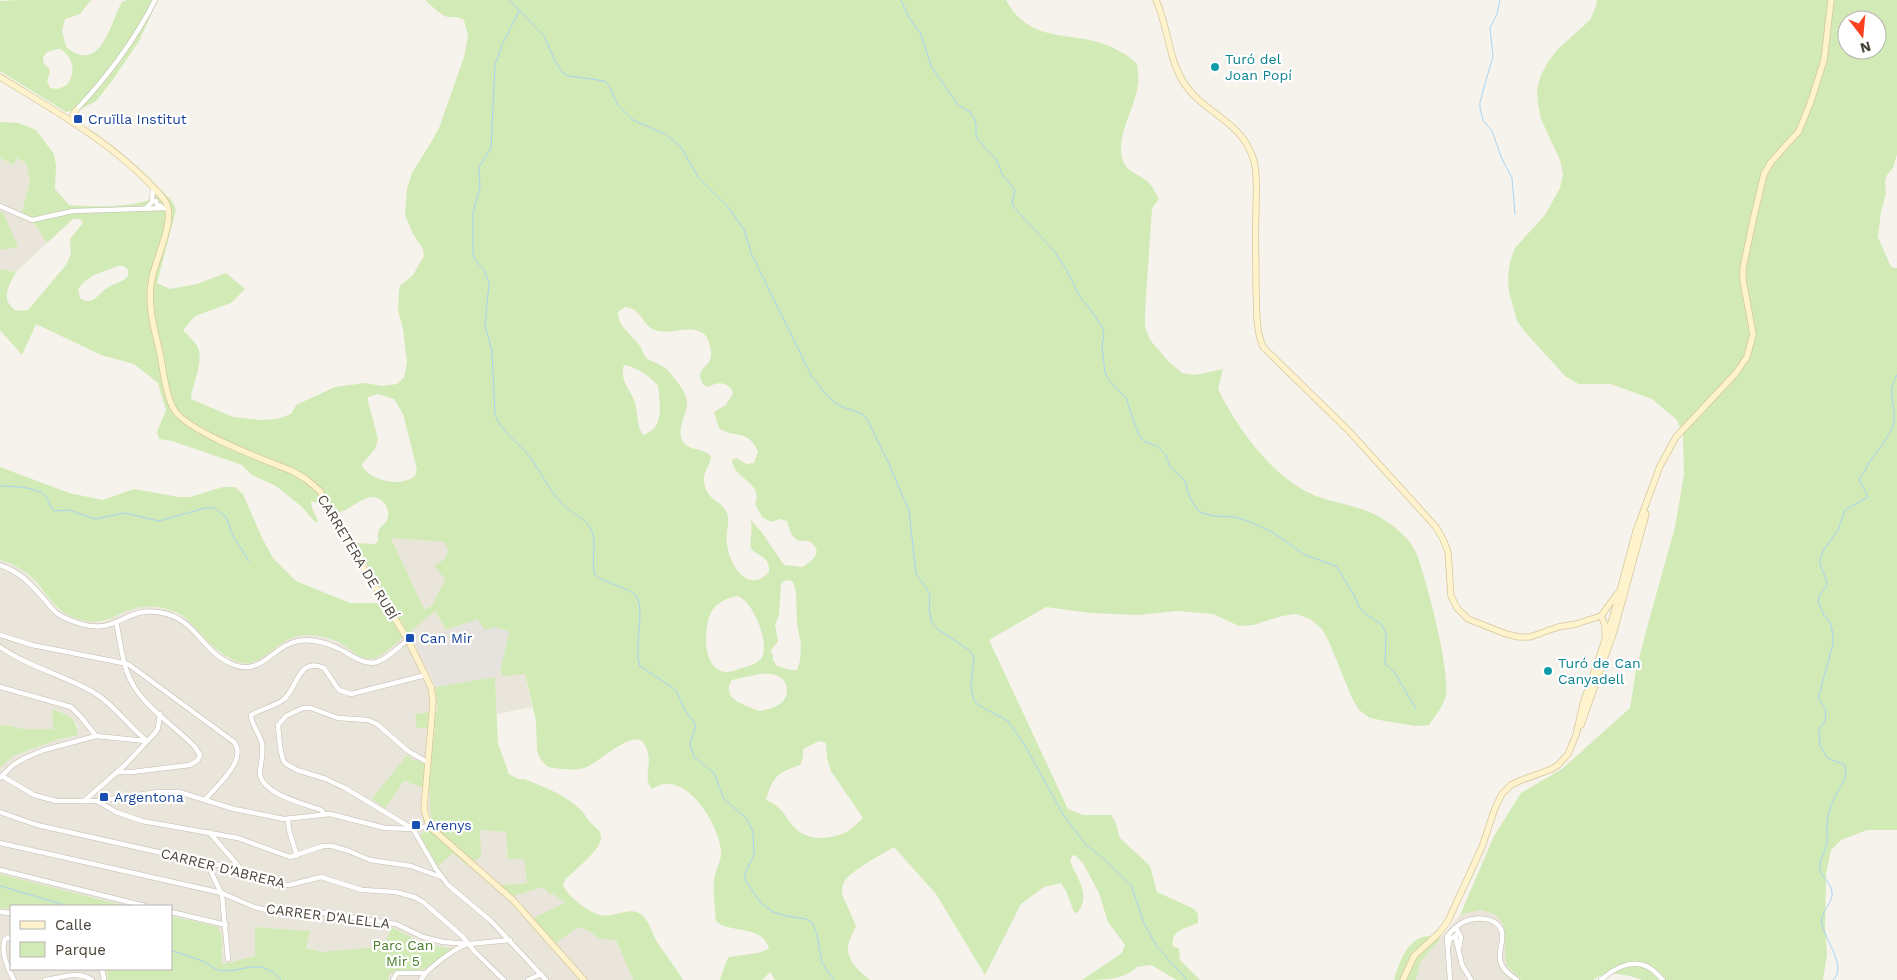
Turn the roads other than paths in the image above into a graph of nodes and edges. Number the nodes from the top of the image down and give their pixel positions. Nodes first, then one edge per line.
1 (155, 0) edge
2 (1156, 0) edge
3 (1831, 0) edge
4 (0, 77) edge
5 (76, 110) junction
6 (64, 117) junction
7 (74, 123) junction
8 (153, 188) junction
9 (154, 201) junction
10 (163, 201) junction
11 (0, 206) edge
12 (168, 208) junction
13 (154, 209) junction
14 (144, 210) junction
15 (1647, 502) junction
16 (0, 565) edge
17 (1628, 582) junction
18 (1620, 588) junction
19 (1605, 610) junction
20 (1613, 617) junction
21 (1602, 618) junction
22 (116, 622) junction
23 (1614, 631) junction
24 (0, 635) edge
25 (408, 640) junction
26 (1605, 640) junction
27 (0, 647) edge
28 (124, 662) junction
29 (426, 675) junction
30 (0, 681) edge
31 (0, 686) edge
32 (7, 688) junction
33 (160, 714) junction
34 (96, 736) junction
35 (1576, 736) junction
36 (147, 742) junction
37 (427, 762) junction
38 (117, 772) junction
39 (1, 777) edge
40 (206, 799) junction
41 (84, 801) junction
42 (97, 801) junction
43 (0, 812) edge
44 (325, 814) junction
45 (288, 819) junction
46 (429, 826) junction
47 (414, 830) junction
48 (209, 832) junction
49 (0, 843) edge
50 (297, 856) junction
51 (207, 863) junction
52 (241, 869) junction
53 (0, 870) edge
54 (442, 877) junction
55 (222, 893) junction
56 (141, 905) edge
57 (172, 912) edge
58 (226, 925) junction
59 (1456, 932) junction
60 (10, 937) edge
61 (510, 940) junction
62 (469, 944) junction
63 (228, 959) dead end
64 (425, 974) junction
65 (541, 974) junction
66 (14, 980) edge
67 (45, 980) edge
68 (92, 980) edge
69 (393, 980) edge
70 (421, 980) edge
71 (504, 980) edge
72 (528, 980) edge
73 (546, 980) edge
74 (584, 980) edge
75 (1403, 980) edge
76 (1450, 980) edge
77 (1471, 980) edge
78 (1517, 980) edge
79 (1601, 980) edge
80 (1663, 980) edge

1 - 5 street
2 - 21 street
3 - 15 street
4 - 6 street
5 - 6 street
5 - 7 street
6 - 7 street
7 - 8 street
8 - 9 street
8 - 10 street
9 - 10 street
9 - 14 street
10 - 12 street
10 - 13 street
11 - 14 street
12 - 13 street
12 - 25 street, CARRETERA DE RUBÍ
13 - 14 street
15 - 17 street
15 - 18 street
16 - 22 street
17 - 20 street
17 - 23 street
18 - 19 street
18 - 20 street
19 - 20 street
19 - 21 street
20 - 21 street
20 - 23 street
20 - 26 street
21 - 26 street
22 - 25 street
22 - 28 street
23 - 35 street
24 - 28 street
25 - 29 street, CARRETERA DE RUBÍ
26 - 35 street
27 - 36 street
28 - 33 street
28 - 40 street
29 - 37 street, CARRETERA DE RUBÍ
29 - 44 street
30 - 32 street
31 - 32 street
32 - 34 street
33 - 36 street
33 - 38 street
34 - 36 street
34 - 39 street
35 - 75 street
36 - 38 street
37 - 46 street, CARRETERA DE RUBÍ
37 - 47 street
38 - 41 street
39 - 41 street
40 - 42 street
40 - 45 street
41 - 42 street
42 - 48 street
43 - 51 street, CARRER D'ABRERA
44 - 45 street
44 - 47 street
45 - 50 street
46 - 47 street
46 - 74 street
47 - 54 street
48 - 50 street
48 - 52 street
49 - 55 street, CARRER D'ALELLA
50 - 54 street
51 - 52 street, CARRER D'ABRERA
51 - 55 street
52 - 62 street, CARRER D'ABRERA
53 - 56 street
54 - 61 street
55 - 58 street
55 - 62 street, CARRER D'ALELLA
57 - 58 street
58 - 63 street
59 - 76 street
59 - 77 street
59 - 78 street
60 - 66 street
61 - 62 street, CARRER D'ALELLA
61 - 65 street
62 - 64 street
62 - 71 street, CARRER D'ABRERA
64 - 69 street
64 - 70 street
65 - 72 street
65 - 73 street
67 - 68 street
79 - 80 street

